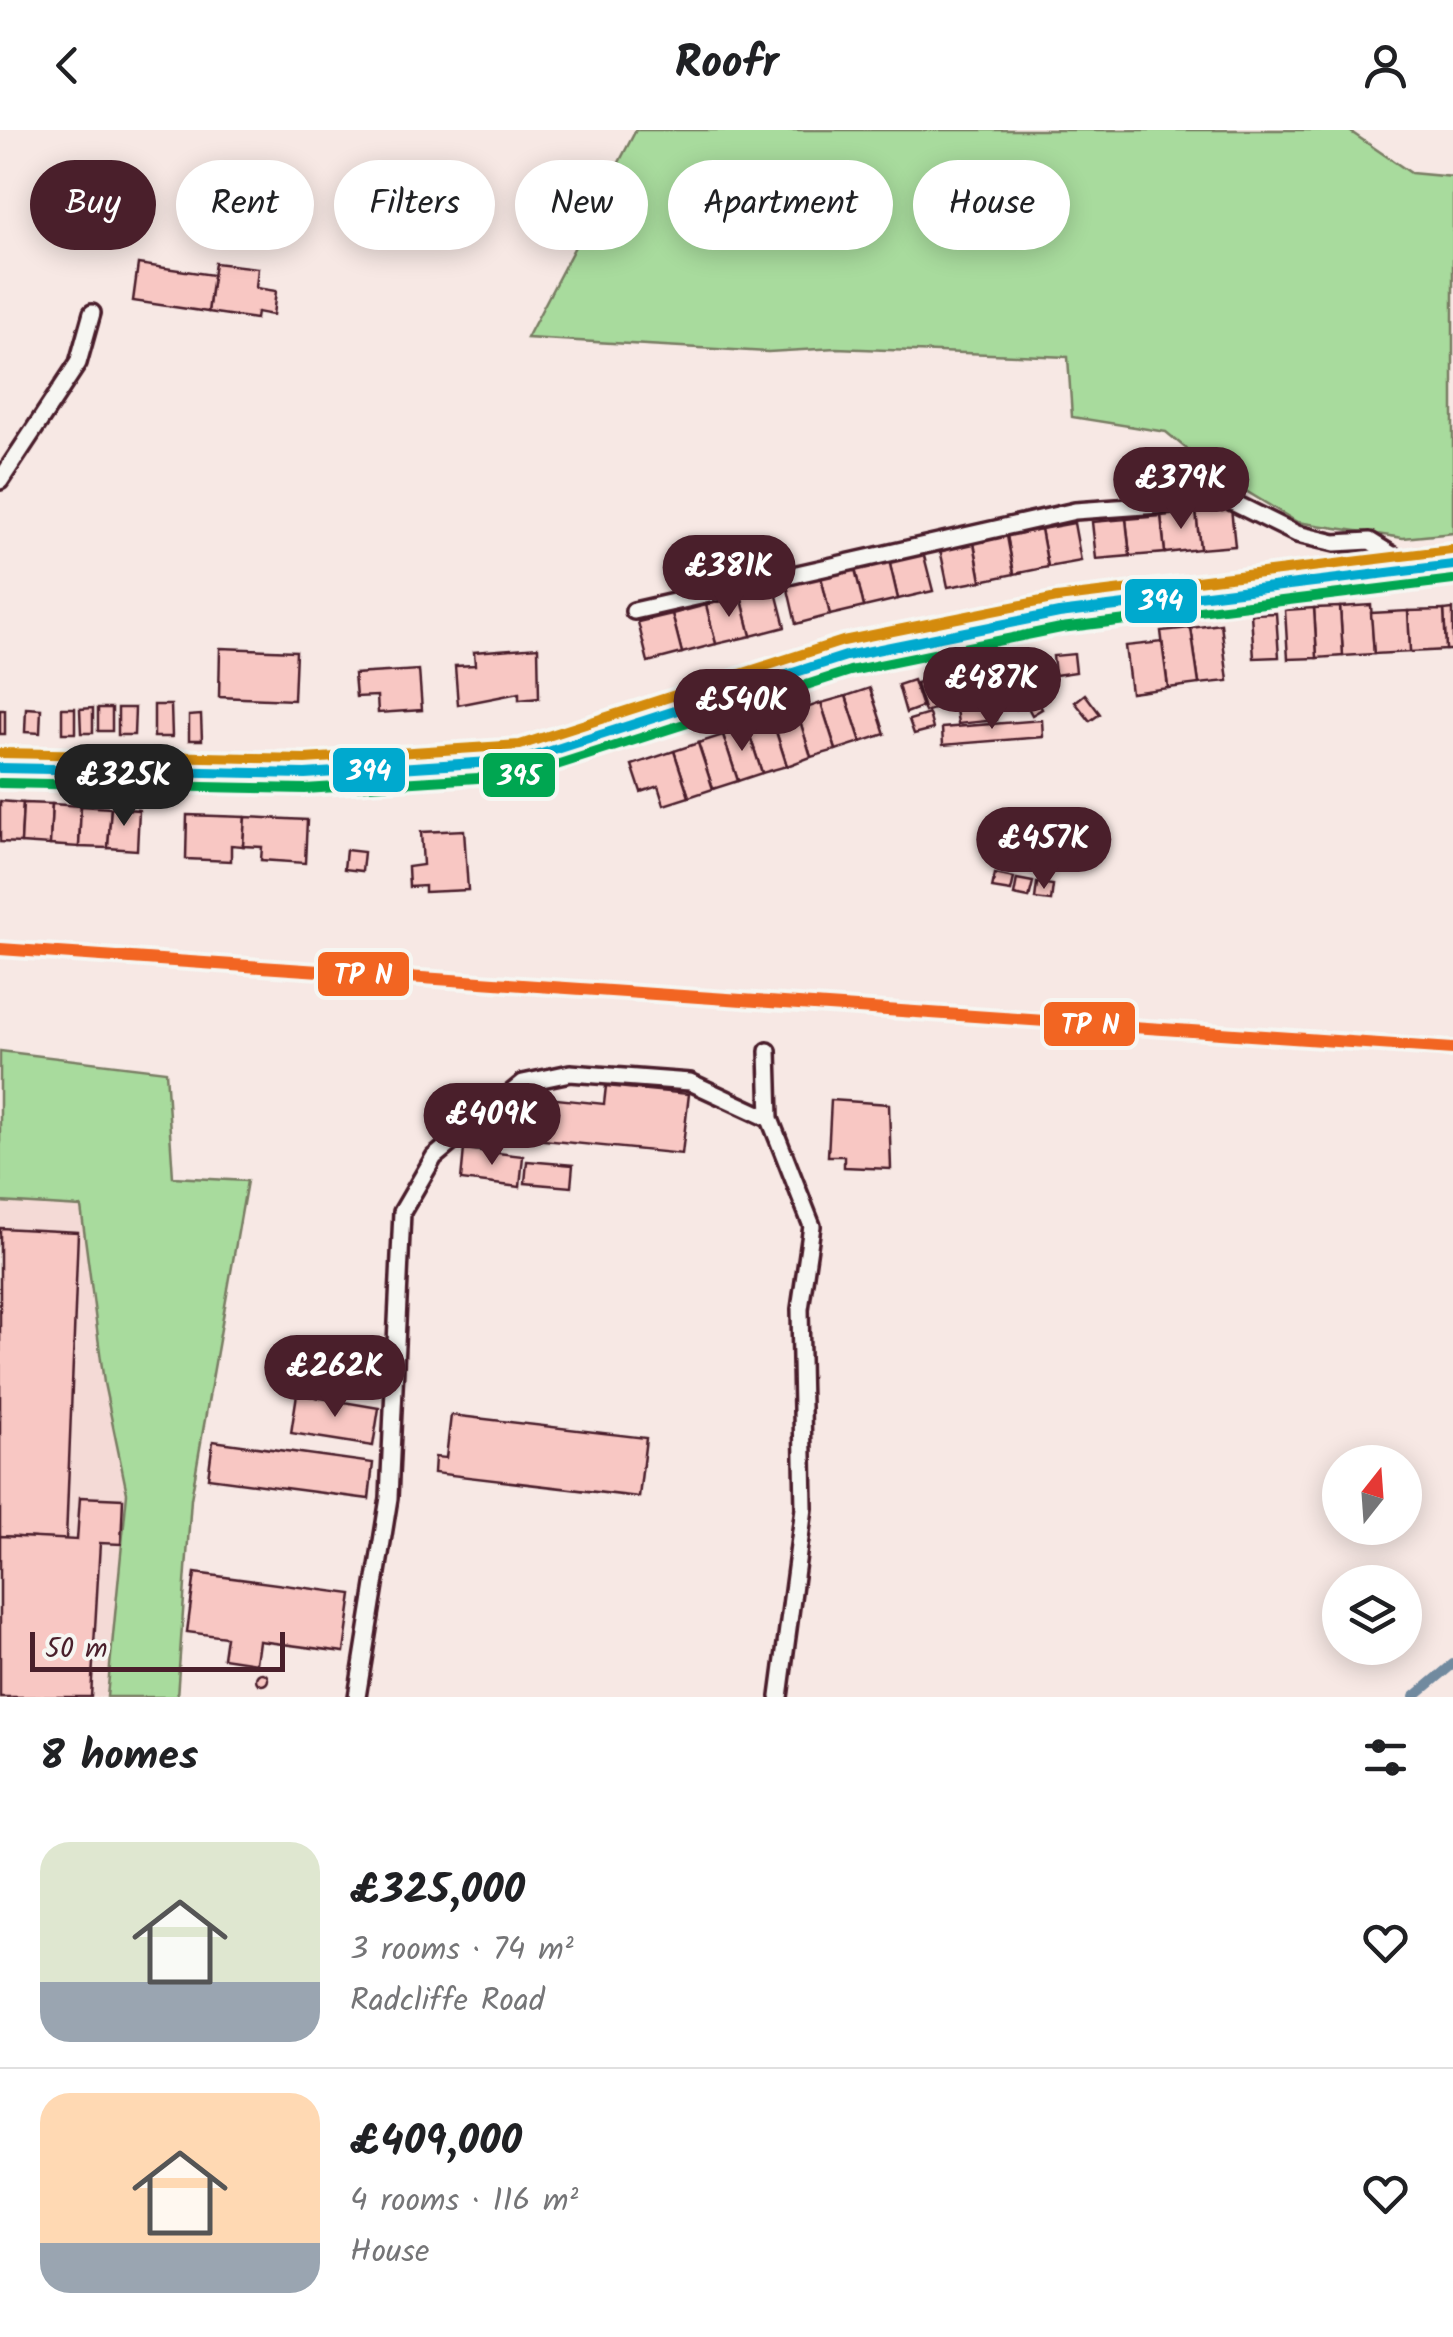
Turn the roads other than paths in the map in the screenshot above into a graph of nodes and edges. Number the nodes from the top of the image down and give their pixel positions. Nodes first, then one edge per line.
1 (92, 313) dead end
2 (0, 481) edge
3 (1453, 565) edge
4 (1415, 569) junction
5 (634, 611) dead end
6 (0, 768) edge
7 (768, 1051) dead end
8 (770, 1119) junction
9 (357, 1697) edge
10 (779, 1697) edge

1 - 2 lane
3 - 4 street
4 - 5 lane
4 - 6 street
7 - 8 lane
8 - 9 lane
8 - 10 lane

